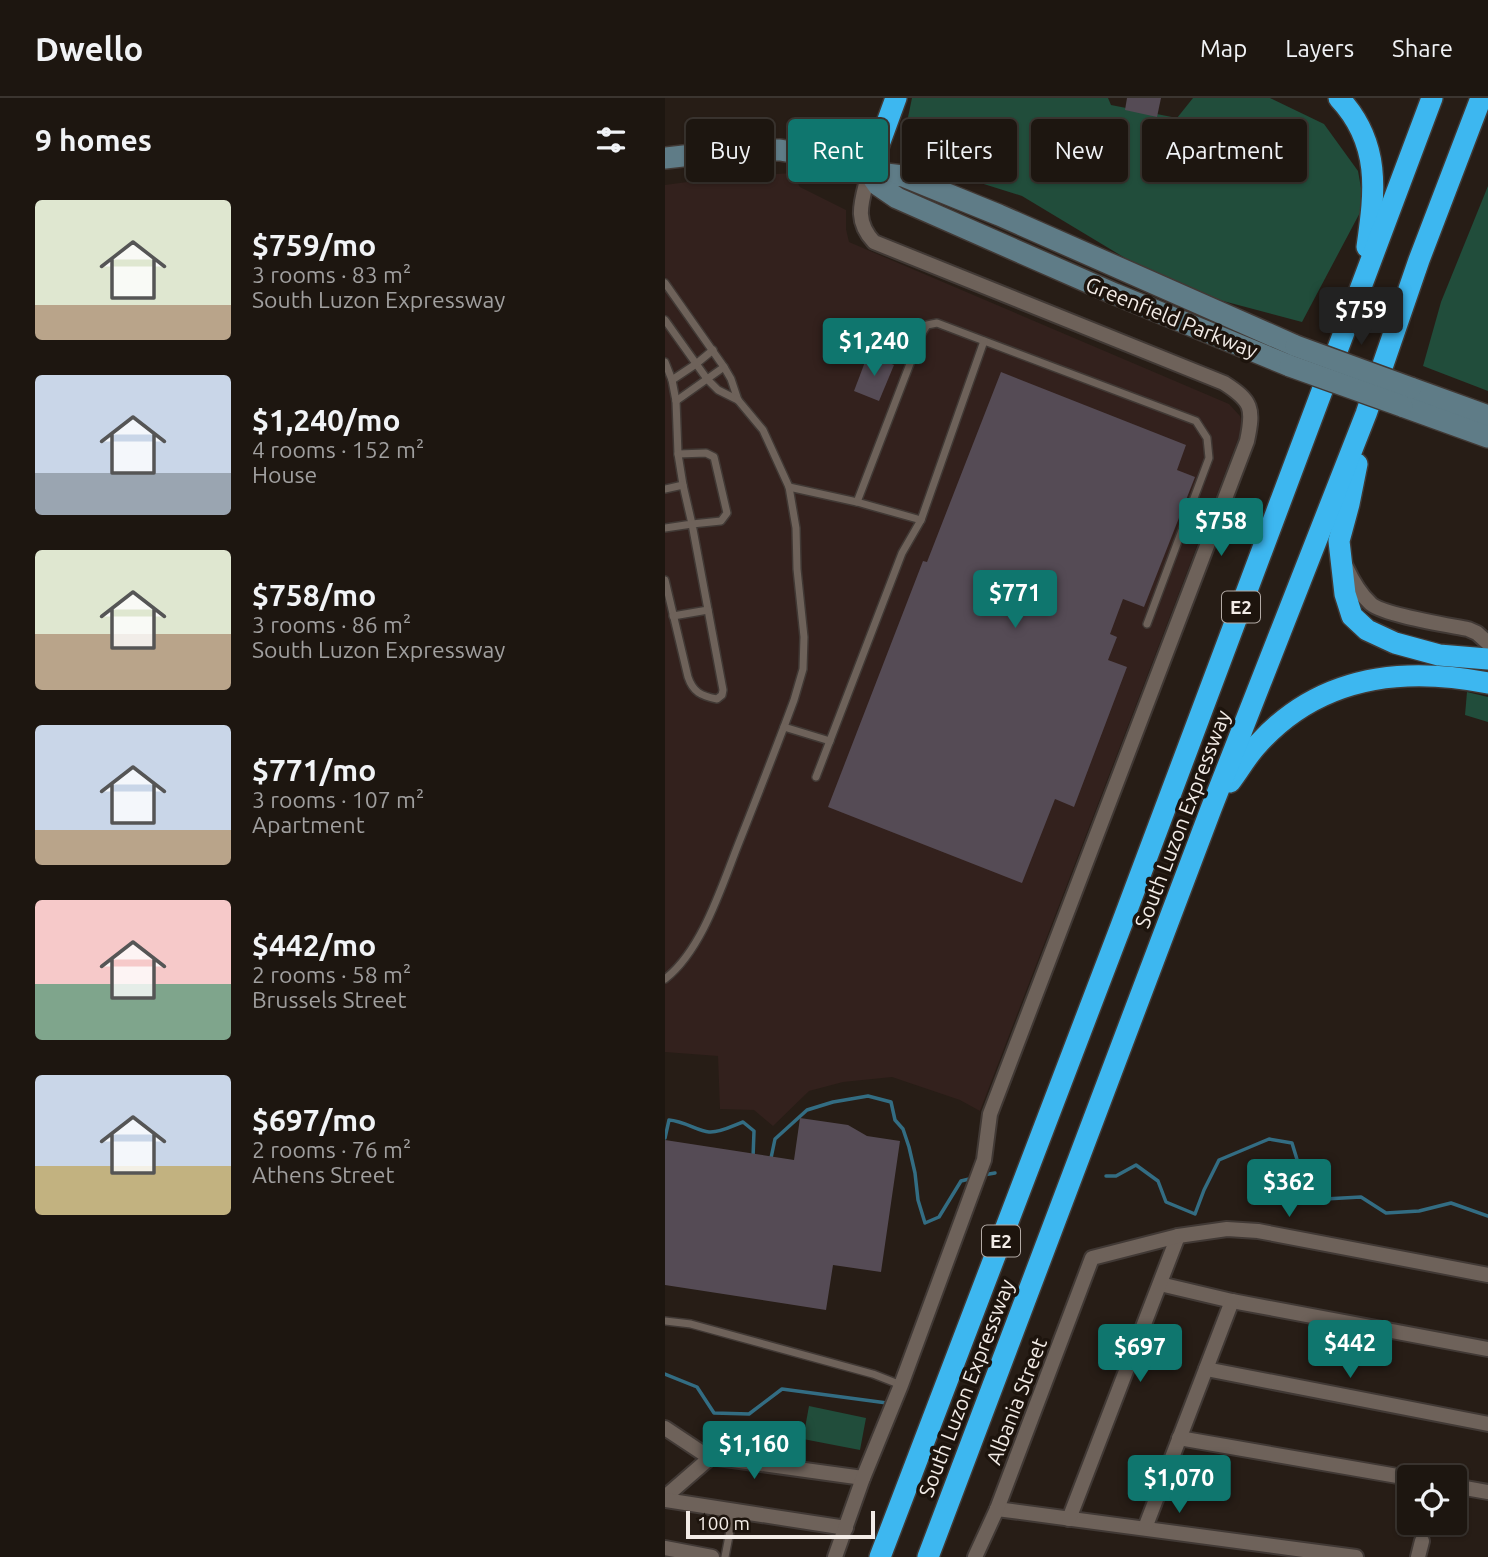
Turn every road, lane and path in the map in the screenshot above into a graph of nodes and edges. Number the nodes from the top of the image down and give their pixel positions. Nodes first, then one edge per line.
1 (897, 98) edge
2 (1339, 98) edge
3 (1432, 98) edge
4 (1481, 98) edge
5 (888, 122) edge
6 (788, 151) edge
7 (665, 158) edge
8 (888, 174) edge
9 (867, 182) edge
10 (665, 283) edge
11 (1361, 289) junction
12 (665, 320) edge
13 (984, 341) junction
14 (713, 350) junction
15 (665, 362) edge
16 (696, 364) junction
17 (724, 367) junction
18 (707, 379) junction
19 (672, 380) junction
20 (1406, 397) junction
21 (738, 400) junction
22 (676, 401) junction
23 (1366, 414) junction
24 (1488, 416) edge
25 (1488, 437) edge
26 (678, 454) junction
27 (683, 485) junction
28 (789, 487) junction
29 (665, 489) edge
30 (857, 502) junction
31 (921, 520) junction
32 (692, 524) junction
33 (665, 528) edge
34 (1341, 558) junction
35 (665, 580) edge
36 (708, 610) junction
37 (673, 616) junction
38 (1147, 624) dead end
39 (1488, 643) edge
40 (1488, 659) edge
41 (1488, 683) edge
42 (784, 727) junction
43 (830, 741) junction
44 (817, 777) dead end
45 (1211, 809) junction
46 (665, 979) edge
47 (1178, 1236) junction
48 (1488, 1275) edge
49 (1160, 1284) junction
50 (1232, 1301) junction
51 (665, 1321) edge
52 (1488, 1349) edge
53 (1206, 1369) junction
54 (901, 1385) junction
55 (1488, 1424) edge
56 (665, 1428) edge
57 (1179, 1438) junction
58 (711, 1457) junction
59 (1397, 1476) edge
60 (863, 1478) junction
61 (1467, 1488) edge
62 (1488, 1492) edge
63 (665, 1498) edge
64 (997, 1509) junction
65 (734, 1510) junction
66 (1069, 1519) junction
67 (846, 1528) junction
68 (1145, 1528) junction
69 (1422, 1541) dead end
70 (665, 1548) edge
71 (693, 1555) edge
72 (712, 1557) edge
73 (725, 1557) edge
74 (835, 1557) edge
75 (880, 1557) edge
76 (928, 1557) edge
77 (975, 1557) edge
78 (1356, 1557) edge
79 (1419, 1557) edge

1 - 5 highway
2 - 11 highway
3 - 11 highway, South Luzon Expressway / E2
4 - 23 highway, South Luzon Expressway / E2
6 - 7 main road, Greenfield Parkway
8 - 20 main road, Greenfield Parkway, bridge
9 - 54 street
10 - 14 lane
11 - 75 highway, South Luzon Expressway / E2
12 - 16 lane
13 - 30 lane
13 - 31 lane
13 - 38 lane
14 - 16 lane
14 - 17 lane
15 - 19 lane
16 - 18 lane
16 - 19 lane
17 - 18 lane
17 - 21 lane
18 - 21 lane
18 - 22 lane
19 - 22 lane
20 - 24 main road, Greenfield Parkway
20 - 25 main road, Greenfield Parkway
21 - 28 lane
22 - 26 lane
23 - 34 highway
23 - 45 highway, South Luzon Expressway / E2
26 - 27 lane
26 - 32 lane
27 - 29 lane
27 - 32 lane
28 - 30 lane
28 - 42 lane
30 - 31 lane
31 - 43 lane
32 - 33 lane
32 - 36 lane
34 - 39 street
34 - 40 highway
35 - 37 lane
36 - 37 lane
36 - 37 lane
41 - 45 highway
42 - 43 lane
42 - 46 lane
43 - 44 lane
45 - 76 highway, South Luzon Expressway / E2
47 - 48 street
47 - 49 street
47 - 64 street, Albania Street
49 - 50 street
49 - 66 street
50 - 52 street
50 - 53 street
51 - 54 lane
53 - 55 street
53 - 57 street
54 - 60 street
56 - 58 street
57 - 59 street
57 - 68 street
58 - 60 street
58 - 63 street
60 - 67 street
61 - 62 street
63 - 65 street
64 - 66 street
64 - 77 street, Albania Street
65 - 67 street
65 - 73 lane
66 - 68 street
67 - 74 street
68 - 78 street
69 - 79 street
70 - 71 street
71 - 72 street

